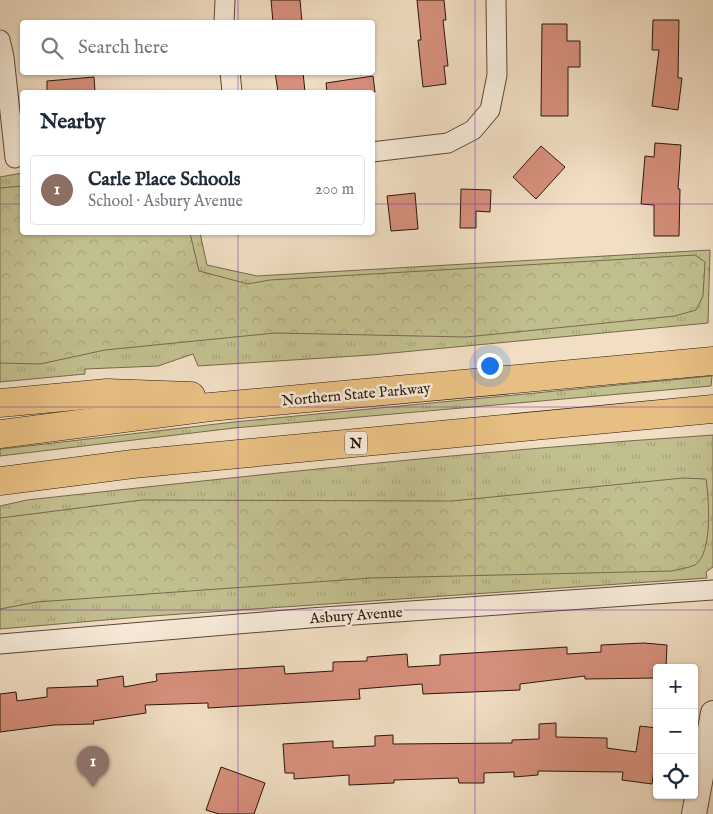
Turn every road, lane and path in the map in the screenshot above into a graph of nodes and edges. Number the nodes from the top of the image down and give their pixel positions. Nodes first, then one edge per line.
1 (225, 0) edge
2 (496, 0) edge
3 (224, 20) edge
4 (0, 40) edge
5 (230, 75) edge
6 (232, 90) edge
7 (375, 152) edge
8 (12, 160) edge
9 (713, 361) edge
10 (290, 400) junction
11 (0, 402) edge
12 (713, 410) edge
13 (0, 434) edge
14 (0, 481) edge
15 (713, 590) edge
16 (0, 644) edge
17 (713, 712) edge
18 (694, 814) edge

1 - 3 street
2 - 7 street
4 - 8 street
5 - 6 street
9 - 10 highway, Northern State Parkway
10 - 11 highway
10 - 13 highway, Northern State Parkway
12 - 14 highway, N
15 - 16 street, Asbury Avenue
17 - 18 street

